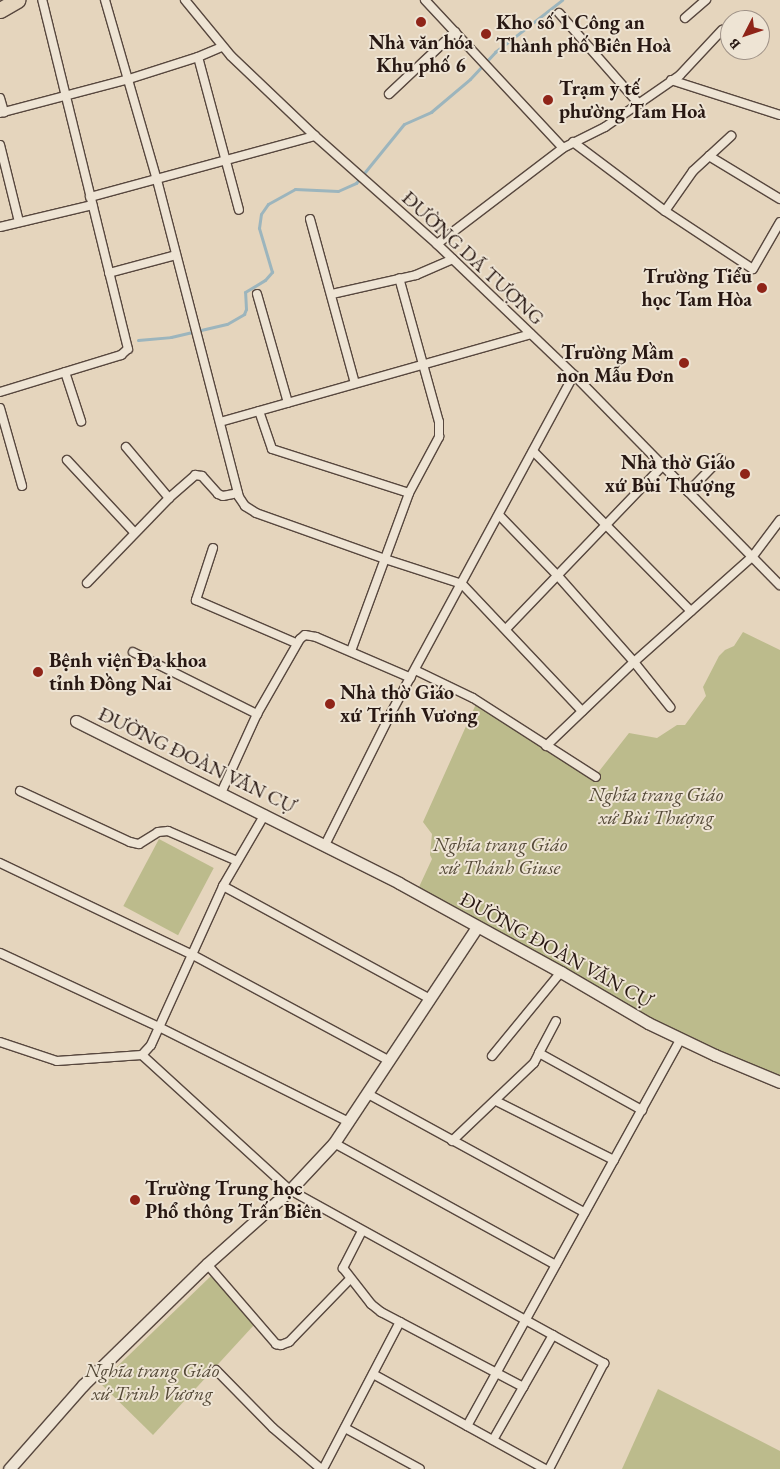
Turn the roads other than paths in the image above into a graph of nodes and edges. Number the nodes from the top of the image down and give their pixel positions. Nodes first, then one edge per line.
1 (13, 0) edge
2 (18, 0) edge
3 (42, 0) edge
4 (105, 0) edge
5 (185, 0) edge
6 (425, 0) edge
7 (706, 0) edge
8 (0, 2) edge
9 (0, 10) edge
10 (559, 13) dead end
11 (685, 18) dead end
12 (455, 32) junction
13 (720, 32) edge
14 (222, 46) junction
15 (198, 57) junction
16 (129, 79) junction
17 (671, 80) junction
18 (390, 94) dead end
19 (65, 97) junction
20 (0, 98) edge
21 (639, 104) junction
22 (2, 113) edge
23 (780, 115) edge
24 (315, 136) junction
25 (731, 136) dead end
26 (573, 142) junction
27 (0, 145) edge
28 (563, 148) junction
29 (709, 156) junction
30 (227, 161) junction
31 (157, 180) junction
32 (780, 199) edge
33 (91, 201) junction
34 (239, 210) dead end
35 (665, 212) junction
36 (310, 219) dead end
37 (19, 222) junction
38 (780, 222) edge
39 (0, 227) edge
40 (437, 244) junction
41 (176, 255) junction
42 (453, 259) junction
43 (109, 273) junction
44 (399, 278) junction
45 (257, 294) dead end
46 (332, 294) junction
47 (531, 334) junction
48 (423, 364) junction
49 (65, 372) junction
50 (574, 374) junction
51 (355, 383) junction
52 (0, 392) edge
53 (288, 404) junction
54 (0, 408) edge
55 (259, 411) junction
56 (81, 421) dead end
57 (220, 422) junction
58 (126, 447) dead end
59 (533, 451) junction
60 (721, 458) dead end
61 (67, 460) dead end
62 (663, 466) junction
63 (22, 486) dead end
64 (688, 492) junction
65 (238, 493) junction
66 (409, 493) junction
67 (169, 498) junction
68 (500, 516) junction
69 (780, 520) edge
70 (607, 524) junction
71 (134, 532) junction
72 (213, 548) dead end
73 (753, 556) junction
74 (385, 559) junction
75 (558, 576) junction
76 (87, 582) dead end
77 (462, 584) junction
78 (780, 585) edge
79 (691, 611) junction
80 (506, 629) junction
81 (296, 643) junction
82 (351, 651) junction
83 (133, 652) dead end
84 (634, 662) junction
85 (413, 674) junction
86 (670, 707) dead end
87 (582, 711) junction
88 (257, 714) junction
89 (76, 721) dead end
90 (546, 746) junction
91 (596, 776) dead end
92 (20, 791) dead end
93 (221, 793) junction
94 (264, 814) junction
95 (325, 845) junction
96 (237, 861) junction
97 (0, 863) edge
98 (223, 886) junction
99 (477, 927) junction
100 (0, 953) edge
101 (191, 954) junction
102 (561, 972) junction
103 (430, 999) junction
104 (556, 1021) dead end
105 (159, 1027) junction
106 (681, 1039) junction
107 (0, 1042) edge
108 (539, 1053) junction
109 (142, 1055) junction
110 (492, 1056) dead end
111 (390, 1061) junction
112 (780, 1082) edge
113 (368, 1094) junction
114 (496, 1101) junction
115 (642, 1110) junction
116 (349, 1122) junction
117 (452, 1141) junction
118 (334, 1143) junction
119 (614, 1160) junction
120 (290, 1190) junction
121 (585, 1213) junction
122 (362, 1231) junction
123 (207, 1264) junction
124 (556, 1265) junction
125 (350, 1279) junction
126 (526, 1320) junction
127 (400, 1322) junction
128 (553, 1335) junction
129 (216, 1370) dead end
130 (496, 1373) junction
131 (373, 1374) junction
132 (523, 1387) junction
133 (467, 1426) junction
134 (344, 1428) junction
135 (493, 1440) junction
136 (9, 1469) edge
137 (322, 1469) edge
138 (420, 1469) edge
139 (545, 1469) edge
140 (549, 1469) edge

1 - 8 highway
2 - 9 highway
3 - 19 street
4 - 16 street
5 - 14 street, ĐƯỜNG DÃ TƯỢNG
6 - 12 street
7 - 11 street
10 - 21 street
12 - 18 street
12 - 28 street
13 - 17 street
14 - 15 street
14 - 24 street, ĐƯỜNG DÃ TƯỢNG
15 - 16 street
15 - 30 street
16 - 19 street
16 - 31 street
17 - 21 street
17 - 23 street
19 - 22 street
19 - 33 street
20 - 22 street
21 - 26 street
24 - 30 street
24 - 40 street, ĐƯỜNG DÃ TƯỢNG
25 - 29 street
26 - 28 street
26 - 35 street
27 - 37 street
28 - 40 street
29 - 32 street
29 - 35 street
30 - 31 street
30 - 34 street
31 - 33 street
31 - 41 street
33 - 37 street
33 - 43 street
35 - 38 street
36 - 46 street
37 - 39 street
40 - 42 street, ĐƯỜNG DÃ TƯỢNG
41 - 43 street
41 - 57 street
42 - 44 street
42 - 47 street, ĐƯỜNG DÃ TƯỢNG
43 - 49 street
44 - 46 street
44 - 48 street
45 - 53 street
46 - 51 street
47 - 48 street
47 - 50 street, ĐƯỜNG DÃ TƯỢNG
48 - 51 street
48 - 66 street
49 - 52 street
49 - 56 street
50 - 59 street
50 - 62 street, ĐƯỜNG DÃ TƯỢNG
51 - 53 street
53 - 55 street
54 - 63 street
55 - 57 street
55 - 66 street
57 - 65 street
58 - 67 street
59 - 68 street
59 - 70 street
60 - 64 street
61 - 71 street
62 - 64 street, ĐƯỜNG DÃ TƯỢNG
62 - 70 street
64 - 73 street, ĐƯỜNG DÃ TƯỢNG
65 - 67 street
65 - 74 street
66 - 74 street
67 - 71 street
68 - 75 street
68 - 77 street
69 - 73 street
70 - 75 street
70 - 79 street
71 - 76 street
72 - 81 street
73 - 78 street, ĐƯỜNG DÃ TƯỢNG
73 - 79 street
74 - 77 street
74 - 82 street
75 - 80 street
75 - 84 street
77 - 80 street
77 - 85 street
79 - 84 street
80 - 87 street
81 - 82 street
81 - 88 street
82 - 85 street
83 - 88 street
84 - 86 street
84 - 87 street
85 - 90 street
85 - 95 street
87 - 90 street
88 - 93 street
89 - 93 street, ĐƯỜNG ĐOÀN VĂN CỰ
90 - 91 street
92 - 96 street
93 - 94 street, ĐƯỜNG ĐOÀN VĂN CỰ
94 - 95 street, ĐƯỜNG ĐOÀN VĂN CỰ
94 - 96 street
95 - 99 street, ĐƯỜNG ĐOÀN VĂN CỰ
96 - 98 street
97 - 101 street
98 - 101 street
98 - 103 street
99 - 102 street, ĐƯỜNG ĐOÀN VĂN CỰ
99 - 103 street
100 - 105 street
101 - 105 street
101 - 111 street
102 - 106 street, ĐƯỜNG ĐOÀN VĂN CỰ
102 - 110 street
103 - 111 street
104 - 108 street
105 - 109 street
105 - 116 street
106 - 112 street, ĐƯỜNG ĐOÀN VĂN CỰ
106 - 115 street
107 - 109 street
108 - 114 street
108 - 115 street
109 - 120 street
111 - 113 street
113 - 116 street
113 - 117 street
114 - 117 street
114 - 119 street
115 - 119 street
116 - 118 street
117 - 121 street
118 - 120 street
118 - 124 street
119 - 121 street
120 - 122 street
120 - 123 street
121 - 124 street
122 - 125 street
122 - 126 street
123 - 125 street
123 - 136 street
124 - 126 street
125 - 127 street
126 - 128 street
126 - 130 street
127 - 130 street
127 - 131 street
128 - 132 street
128 - 140 street
129 - 137 street
130 - 132 street
130 - 133 street
131 - 133 street
131 - 134 street
132 - 135 street
133 - 135 street
134 - 137 street
134 - 138 street
135 - 139 street

